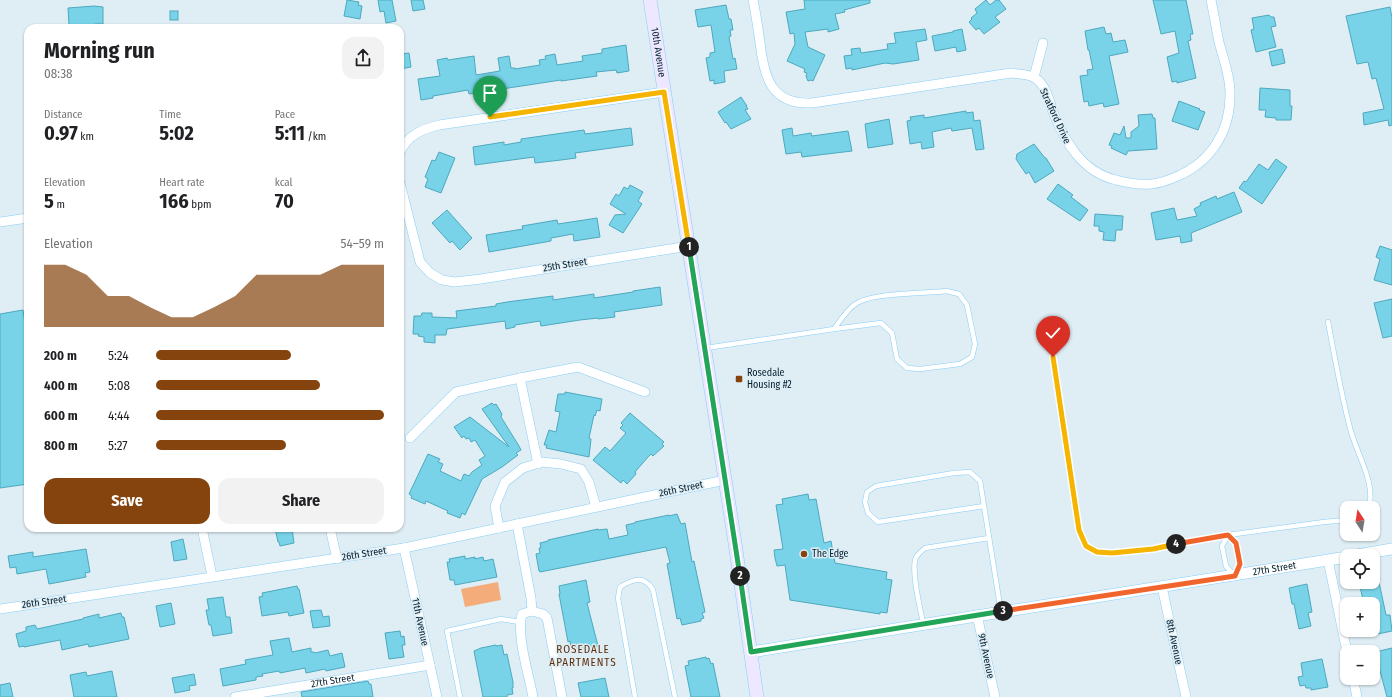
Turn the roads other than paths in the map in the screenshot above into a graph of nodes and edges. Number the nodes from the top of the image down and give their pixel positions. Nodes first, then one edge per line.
1 (650, 0) edge
2 (754, 0) edge
3 (1211, 0) edge
4 (1043, 43) dead end
5 (1034, 77) junction
6 (664, 92) junction
7 (404, 144) edge
8 (404, 199) edge
9 (24, 219) edge
10 (0, 222) edge
11 (689, 246) junction
12 (1328, 322) dead end
13 (834, 329) junction
14 (704, 348) junction
15 (1053, 357) dead end
16 (520, 378) junction
17 (645, 392) dead end
18 (410, 438) dead end
19 (538, 464) junction
20 (725, 480) junction
21 (1370, 501) edge
22 (984, 506) junction
23 (596, 507) junction
24 (1340, 521) edge
25 (517, 524) junction
26 (499, 528) junction
27 (203, 532) edge
28 (331, 532) edge
29 (1228, 535) junction
30 (989, 538) junction
31 (404, 548) junction
32 (1392, 549) edge
33 (1380, 551) edge
34 (1340, 558) edge
35 (337, 559) junction
36 (1328, 560) junction
37 (212, 576) junction
38 (1235, 576) junction
39 (1162, 587) junction
40 (0, 609) edge
41 (532, 611) junction
42 (1001, 612) junction
43 (978, 615) junction
44 (520, 622) junction
45 (923, 624) junction
46 (1346, 645) edge
47 (751, 652) junction
48 (430, 665) junction
49 (1354, 685) edge
50 (235, 697) edge
51 (437, 697) edge
52 (460, 697) edge
53 (533, 697) edge
54 (562, 697) edge
55 (636, 697) edge
56 (675, 697) edge
57 (757, 697) edge
58 (995, 697) edge
59 (1186, 697) edge
60 (1357, 697) edge

1 - 6 main road, 10th Avenue
2 - 5 street, Stratford Drive
3 - 5 street, Stratford Drive
4 - 5 street
6 - 7 street
6 - 11 main road, 10th Avenue
8 - 11 street, 25th Street
9 - 10 street
11 - 14 main road, 10th Avenue
12 - 21 lane
13 - 13 lane
13 - 14 lane
14 - 20 main road, 10th Avenue
15 - 29 lane
16 - 17 street
16 - 18 street
16 - 19 street
19 - 23 street
19 - 26 street
20 - 23 street, 26th Street
20 - 47 main road, 10th Avenue
22 - 22 lane
22 - 30 lane
23 - 25 street, 26th Street
24 - 29 lane
25 - 26 street, 26th Street
25 - 41 street
26 - 31 street, 26th Street
27 - 37 street
28 - 35 street
29 - 38 lane
29 - 38 lane
30 - 42 lane
30 - 45 lane
31 - 35 street, 26th Street
31 - 48 street, 11th Avenue
32 - 33 street
34 - 36 street, 27th Street
35 - 37 street, 26th Street
36 - 38 street, 27th Street
36 - 46 street
37 - 40 street, 26th Street
38 - 39 street, 27th Street
39 - 42 street, 27th Street
39 - 59 street, 8th Avenue
41 - 44 street
41 - 54 street
42 - 43 street, 27th Street
43 - 45 street, 27th Street
43 - 58 street, 9th Avenue
44 - 52 lane
44 - 53 street
45 - 47 street, 27th Street
47 - 57 main road, 10th Avenue
48 - 50 street, 27th Street
48 - 51 street, 11th Avenue
49 - 60 street
55 - 56 lane

